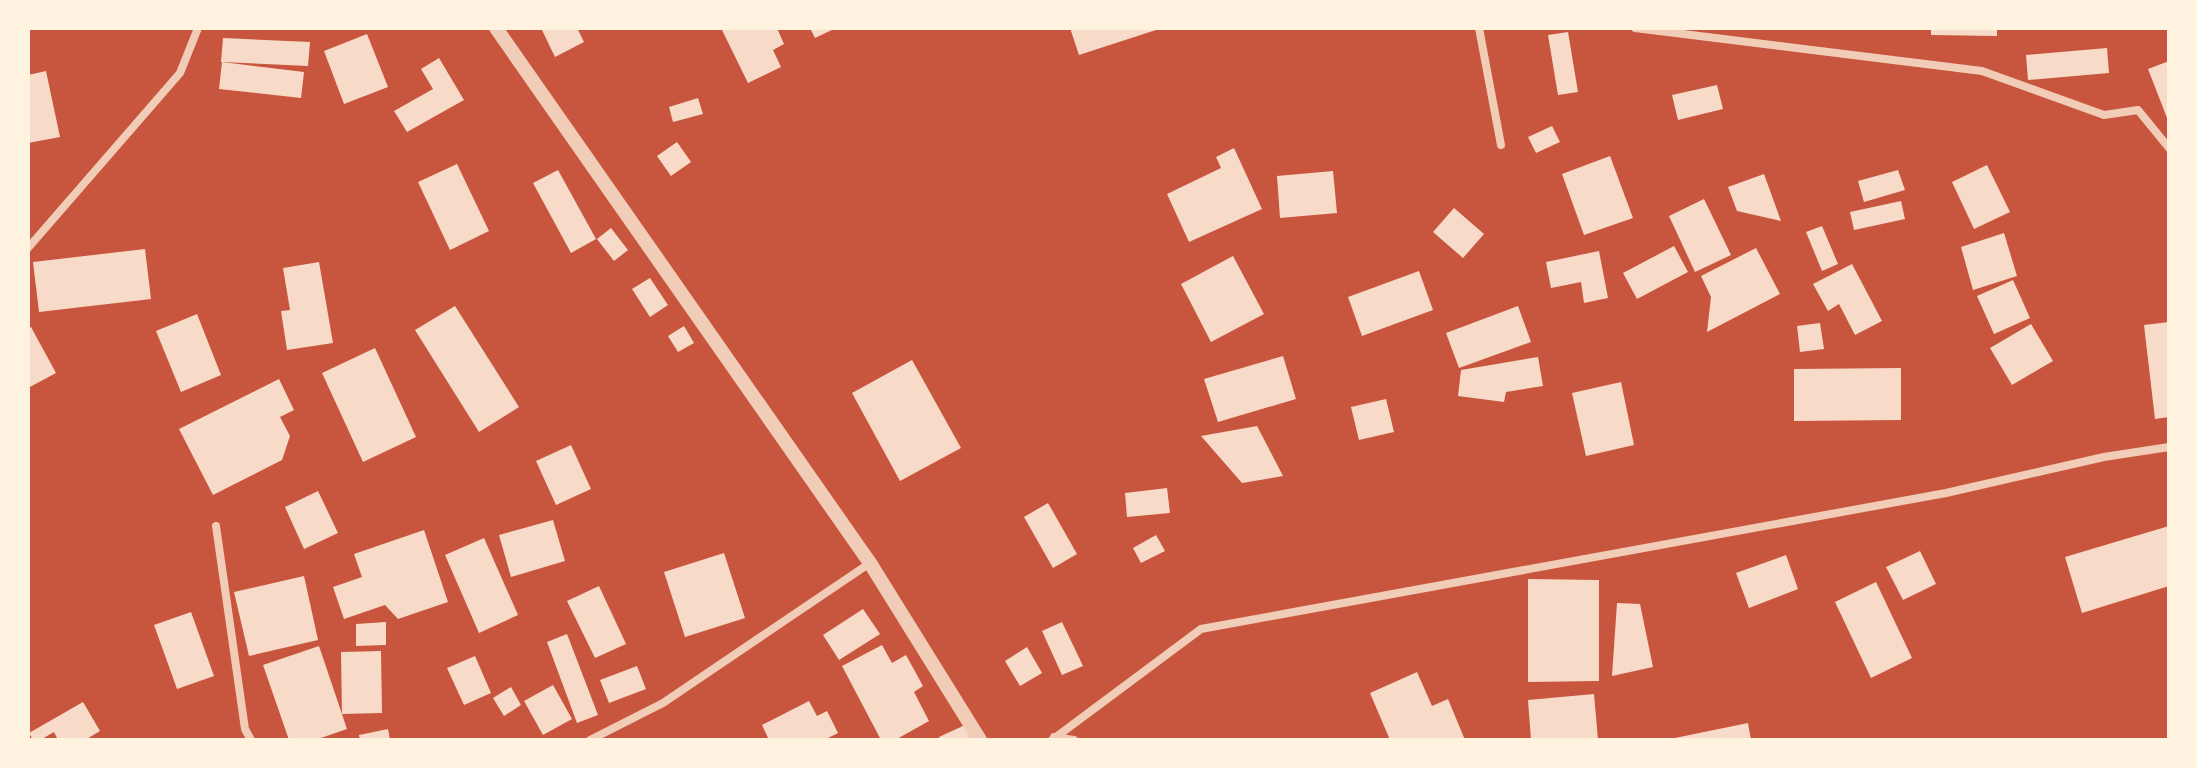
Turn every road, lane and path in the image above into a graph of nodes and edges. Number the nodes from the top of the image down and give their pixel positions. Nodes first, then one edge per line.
1 (198, 28) edge
2 (496, 28) edge
3 (1479, 28) edge
4 (1635, 28) edge
5 (1501, 145) dead end
6 (2169, 148) edge
7 (28, 248) edge
8 (2169, 447) edge
9 (216, 526) dead end
10 (870, 563) junction
11 (1053, 739) edge
12 (251, 740) edge
13 (590, 740) edge
14 (980, 740) edge
15 (1074, 740) edge

1 - 7 street
2 - 10 street
3 - 5 street
4 - 6 street
8 - 11 street
9 - 12 street
10 - 13 street
10 - 14 street
11 - 15 street

